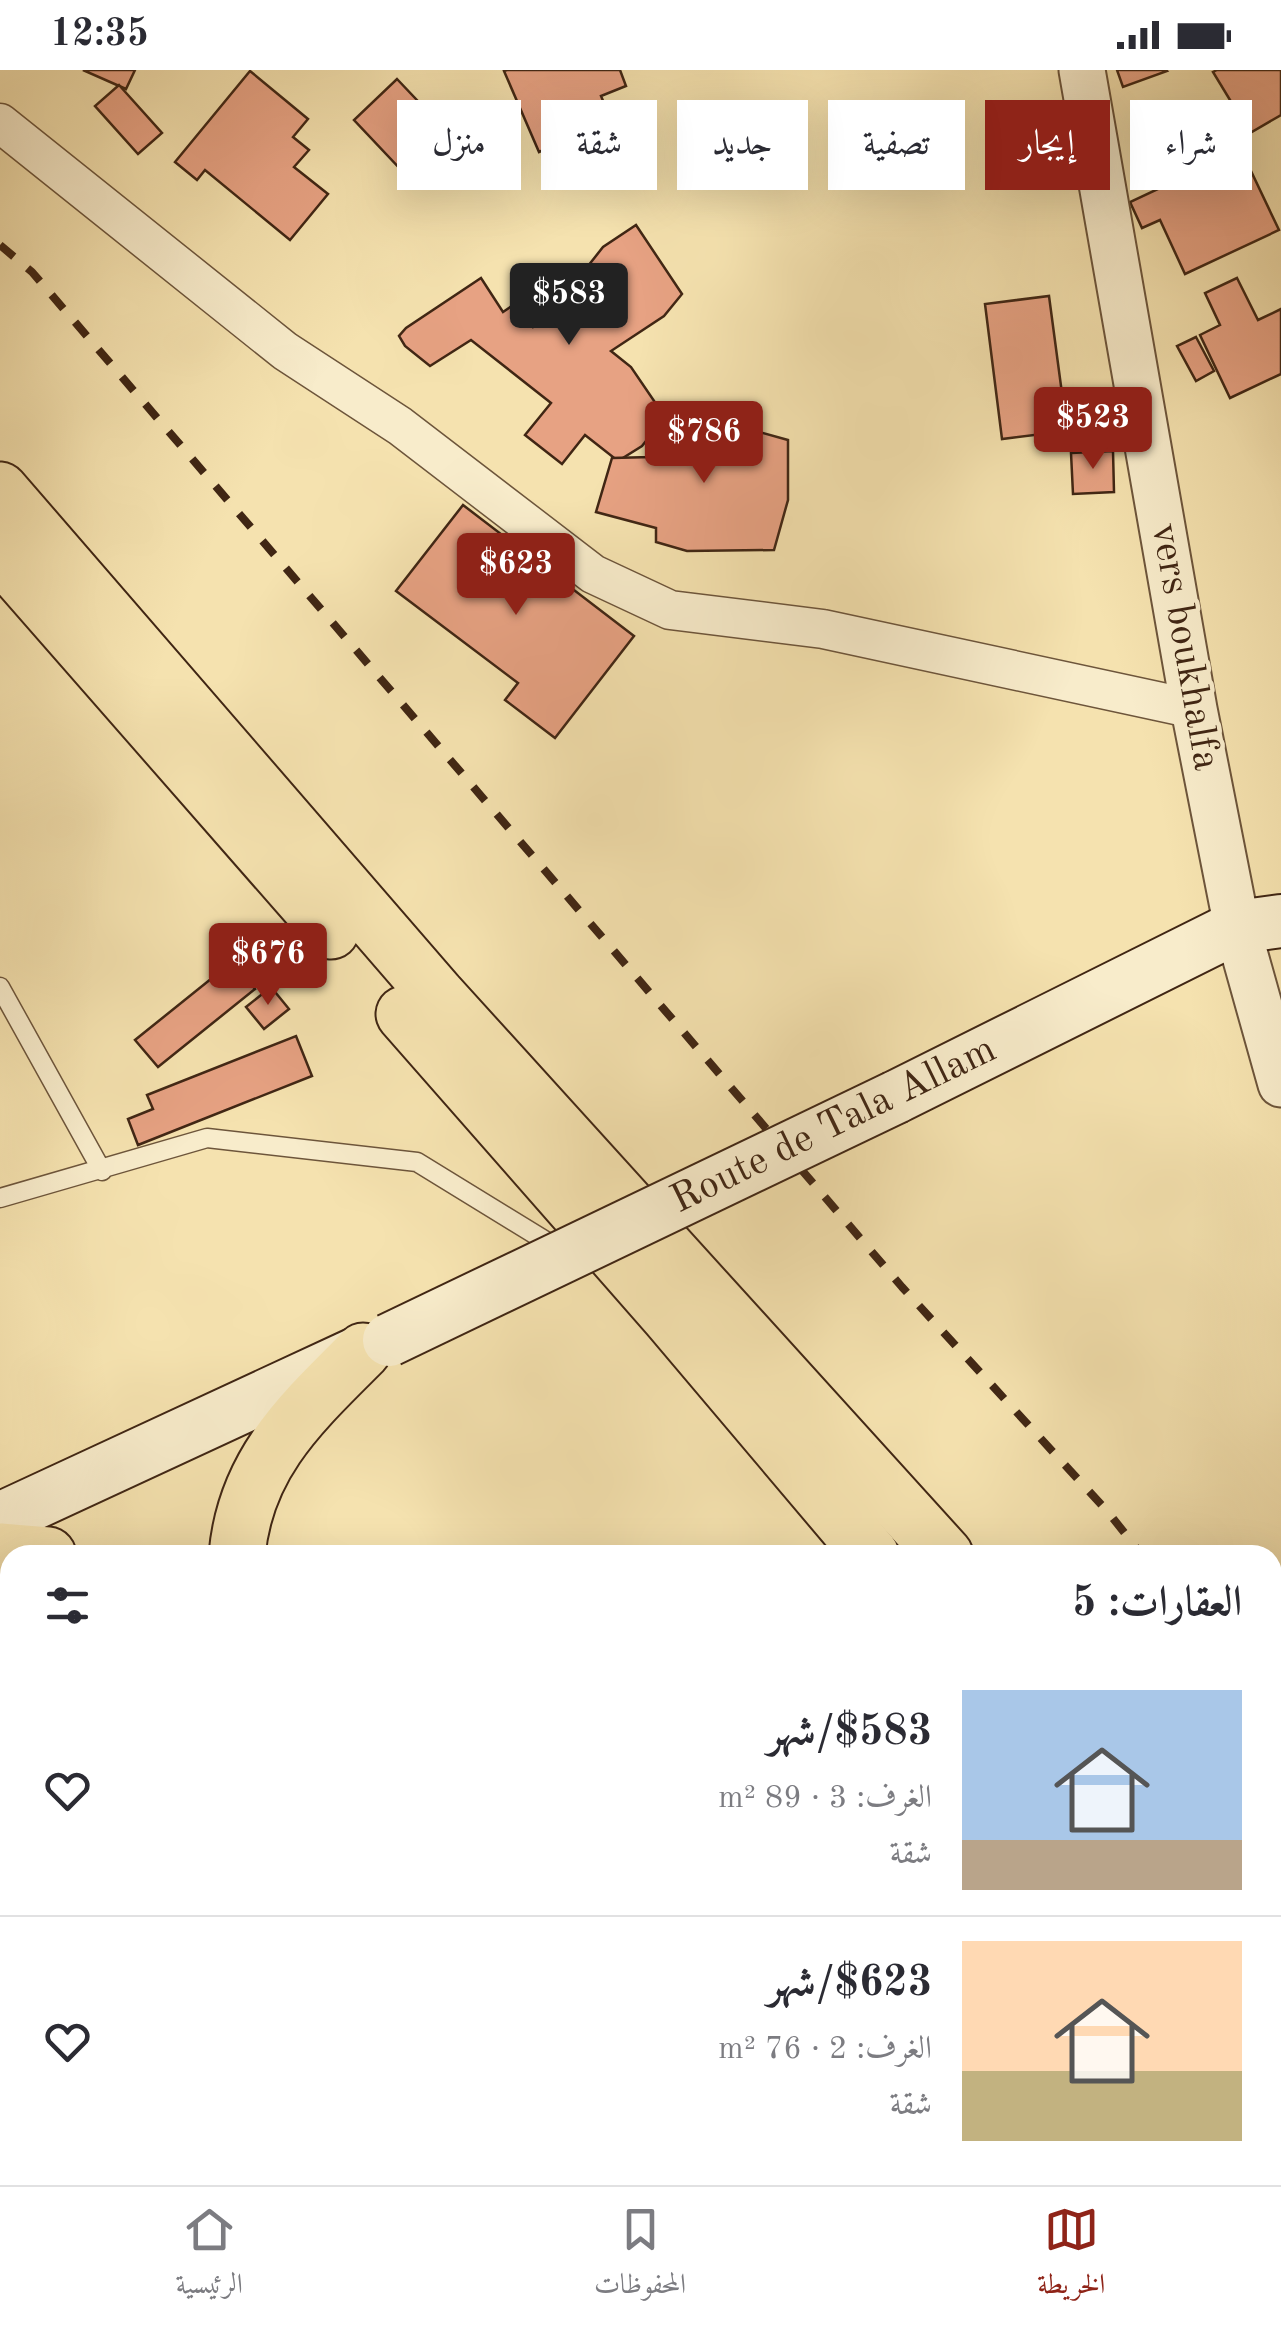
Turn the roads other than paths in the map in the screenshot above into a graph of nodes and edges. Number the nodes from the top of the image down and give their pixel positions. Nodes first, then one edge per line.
1 (1082, 70) edge
2 (0, 123) edge
3 (0, 490) edge
4 (0, 553) edge
5 (1194, 708) junction
6 (1259, 924) edge
7 (0, 987) edge
8 (1281, 1084) edge
9 (102, 1171) junction
10 (0, 1198) edge
11 (585, 1265) dead end
12 (619, 1285) dead end
13 (669, 1316) junction
14 (376, 1346) junction
15 (0, 1519) edge
16 (238, 1545) edge
17 (863, 1545) edge
18 (936, 1545) edge

1 - 5 street, vers boukhalfa
2 - 5 street
3 - 18 highway
4 - 13 highway
5 - 6 street, vers boukhalfa
6 - 8 street, vers boukhalfa
6 - 14 main road, Route de Tala Allam, bridge
7 - 9 lane
9 - 10 lane
9 - 11 lane
12 - 13 lane
13 - 17 highway
14 - 15 main road, Route de Tala Allam
14 - 16 highway

